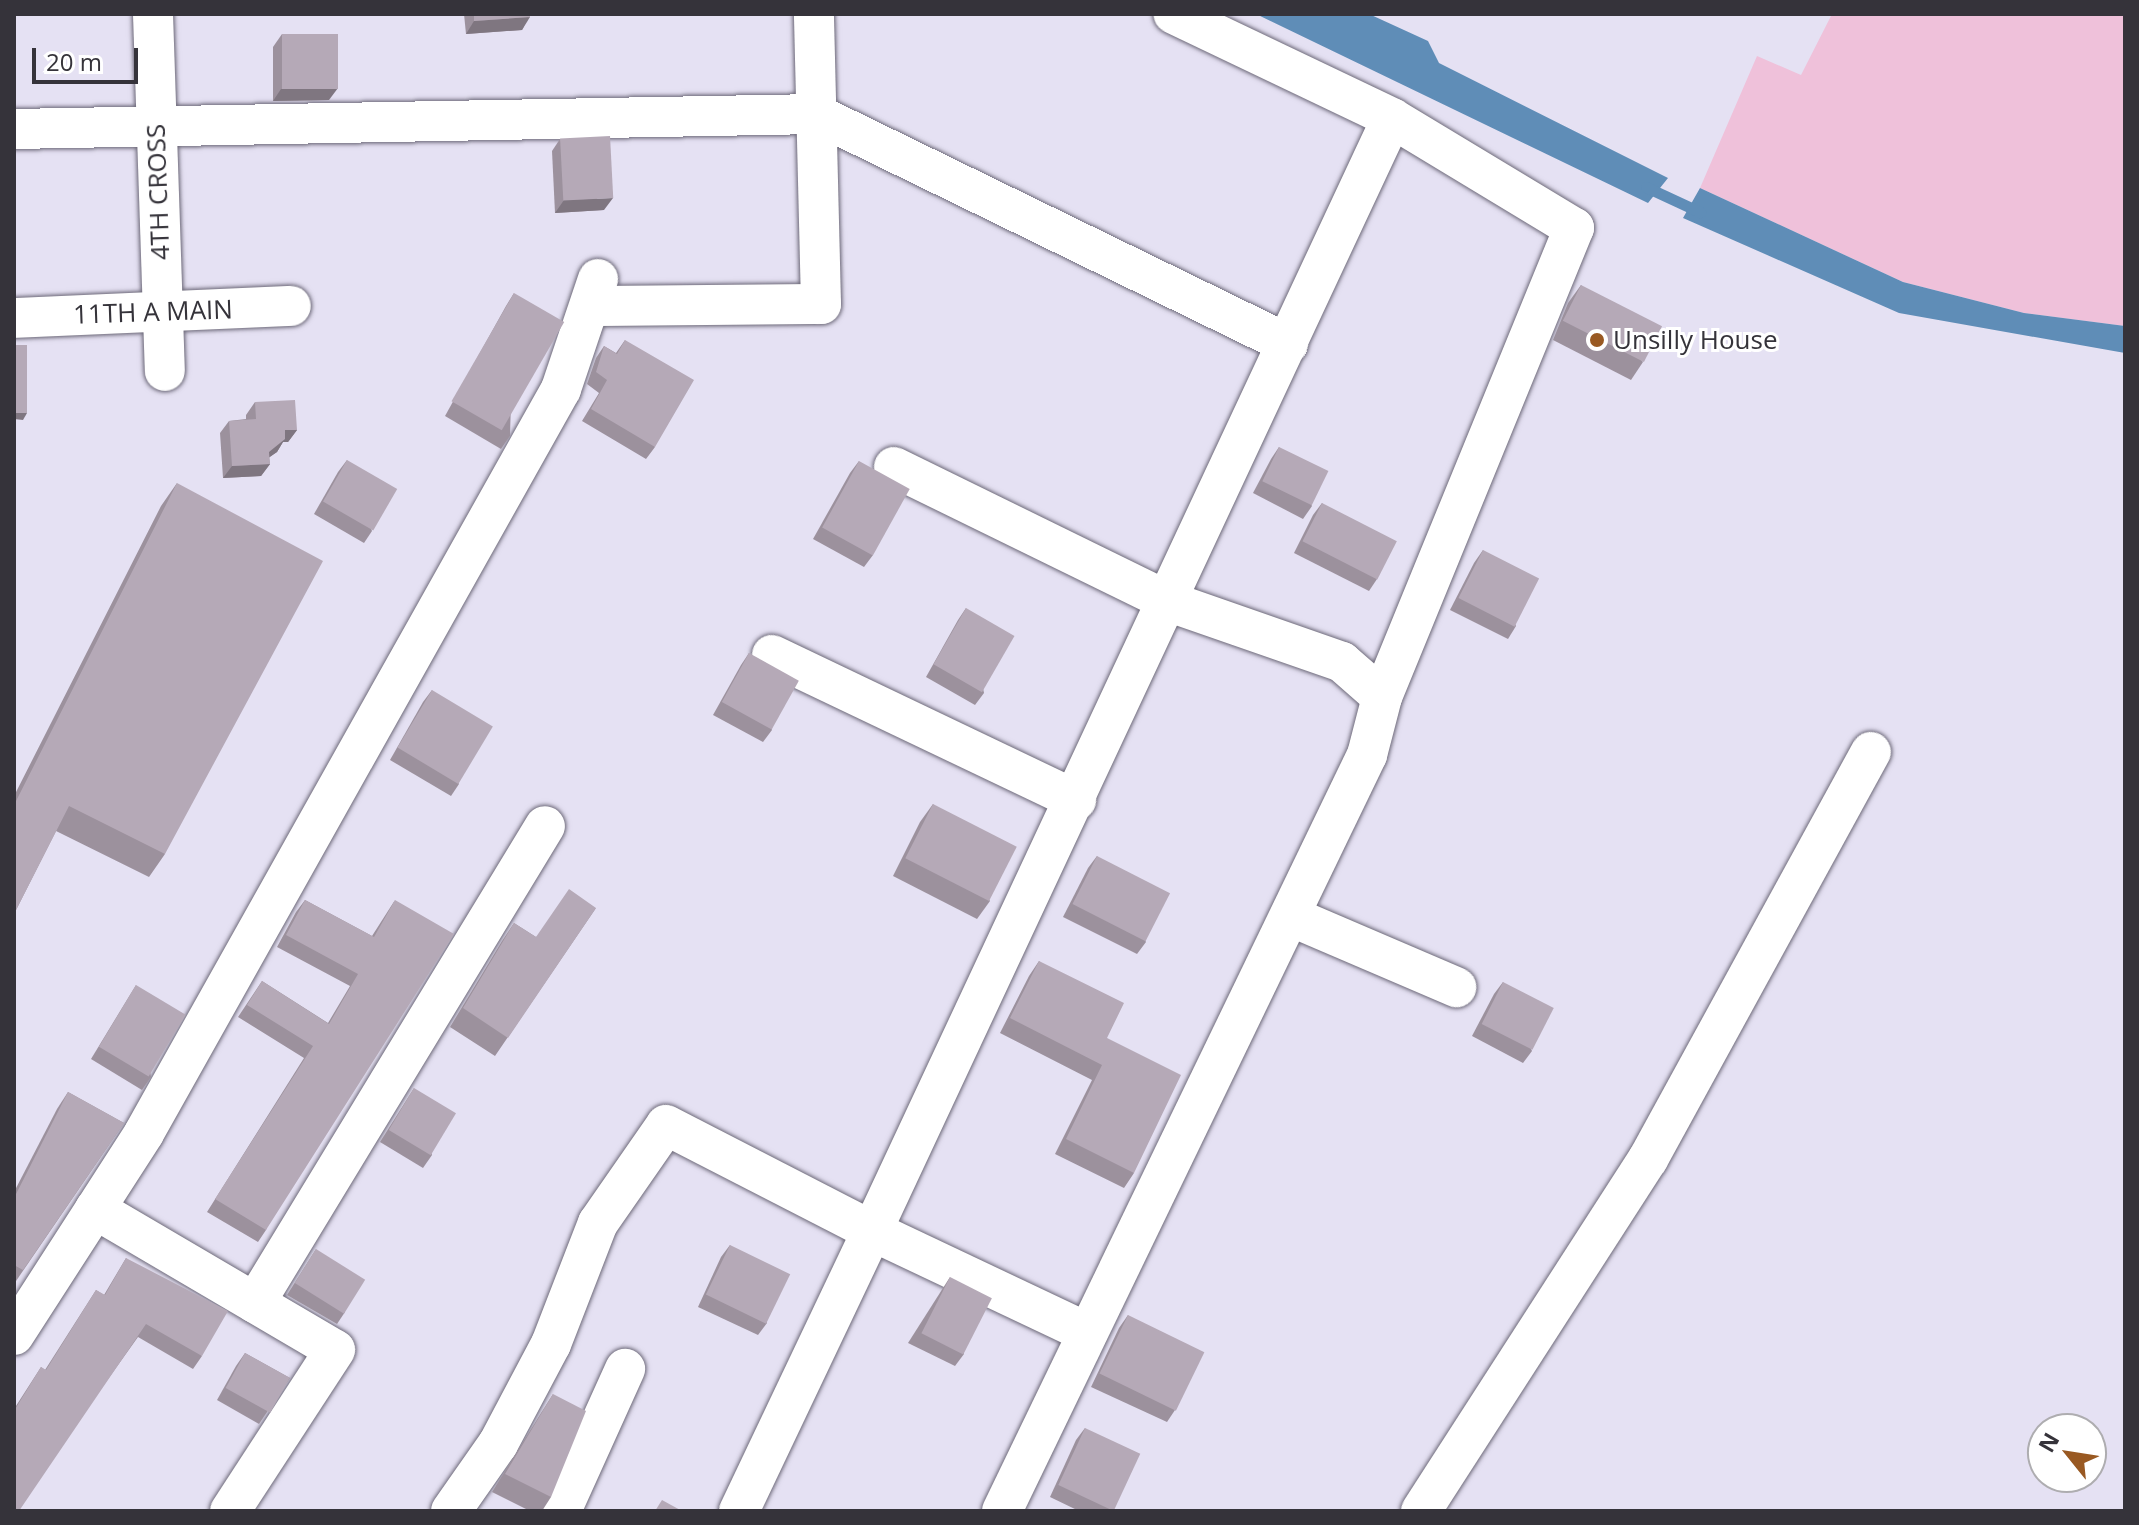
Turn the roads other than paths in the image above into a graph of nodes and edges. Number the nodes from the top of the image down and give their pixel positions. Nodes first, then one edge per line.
1 (153, 14) edge
2 (814, 14) edge
3 (1174, 14) edge
4 (816, 114) junction
5 (1392, 118) junction
6 (156, 123) junction
7 (14, 129) edge
8 (291, 306) dead end
9 (163, 311) junction
10 (14, 318) edge
11 (1288, 344) junction
12 (165, 371) dead end
13 (894, 467) dead end
14 (1170, 602) junction
15 (772, 655) dead end
16 (1382, 697) junction
17 (1871, 752) dead end
18 (1076, 800) junction
19 (545, 826) dead end
20 (1290, 916) junction
21 (1456, 987) dead end
22 (95, 1209) junction
23 (872, 1231) junction
24 (255, 1303) junction
25 (1086, 1332) junction
26 (14, 1335) edge
27 (625, 1369) dead end
28 (230, 1511) edge
29 (451, 1511) edge
30 (561, 1511) edge
31 (739, 1511) edge
32 (1002, 1511) edge
33 (1421, 1511) edge

1 - 6 street, 4TH CROSS
2 - 4 street
3 - 5 street
4 - 6 street
4 - 11 street
4 - 22 street
5 - 11 street
5 - 16 street
6 - 7 street
6 - 9 street, 4TH CROSS
8 - 9 street, 11TH A MAIN
9 - 10 street, 11TH A MAIN
9 - 12 street, 4TH CROSS
11 - 14 street
13 - 14 street
14 - 16 street
14 - 18 street
15 - 18 street
16 - 20 street
17 - 33 street
18 - 23 street
19 - 24 street
20 - 21 street
20 - 25 street
22 - 24 street
22 - 26 street
23 - 25 street
23 - 29 street
23 - 31 street
24 - 28 street
25 - 32 street
27 - 30 street

